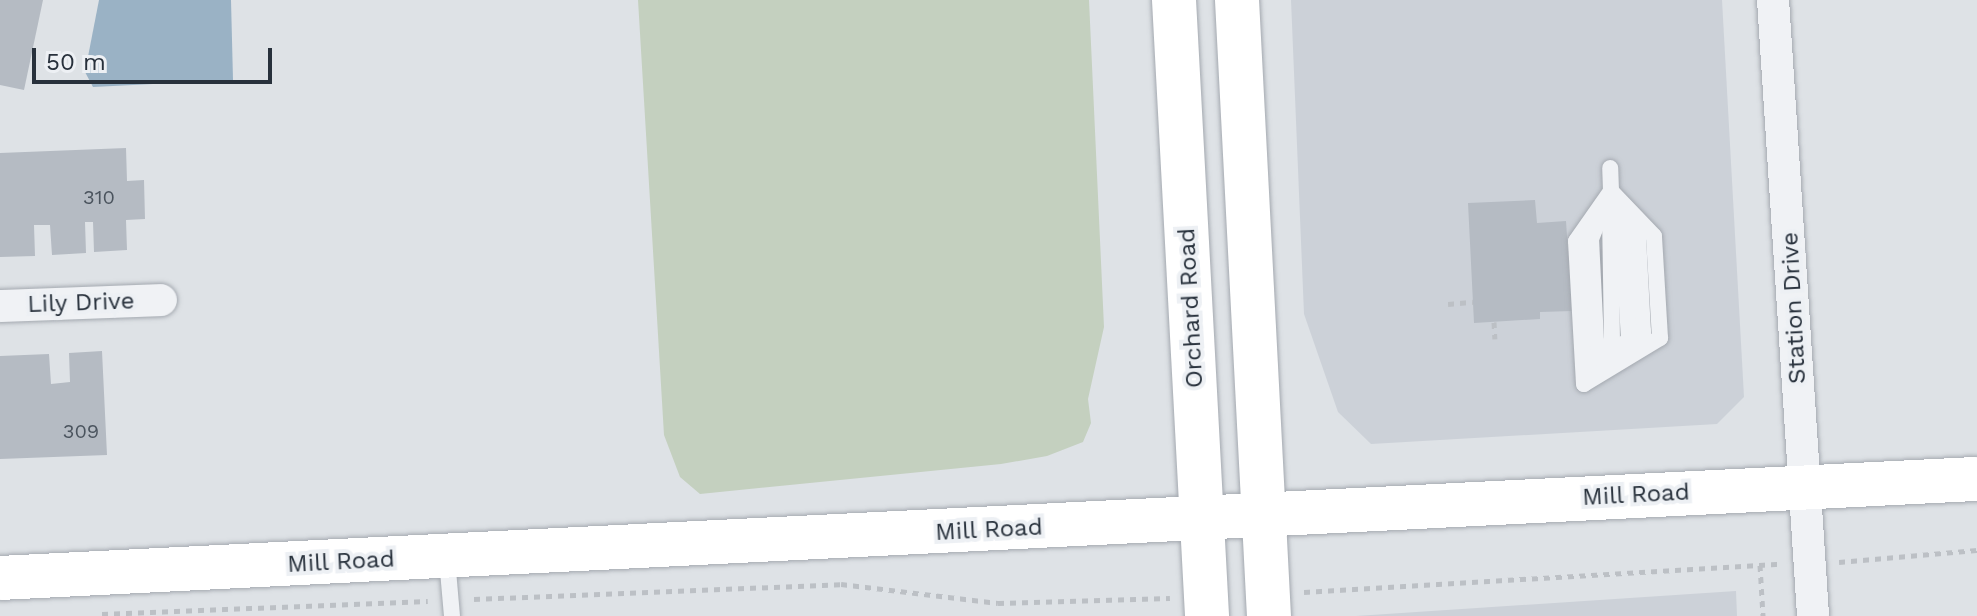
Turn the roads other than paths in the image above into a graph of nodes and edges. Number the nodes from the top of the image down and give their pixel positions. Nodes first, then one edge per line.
1 (1174, 0) edge
2 (1237, 0) edge
3 (1773, 0) edge
4 (1610, 168) dead end
5 (1611, 191) junction
6 (161, 300) dead end
7 (0, 306) edge
8 (1584, 384) junction
9 (1977, 479) edge
10 (1804, 485) junction
11 (1263, 516) junction
12 (1201, 520) junction
13 (447, 557) junction
14 (0, 578) edge
15 (451, 608) edge
16 (1207, 616) edge
17 (1269, 616) edge
18 (1813, 616) edge

1 - 12 street, Orchard Road
2 - 11 street
3 - 10 street, Station Drive
4 - 5 lane
5 - 8 lane
5 - 8 lane
5 - 8 lane
6 - 7 street, Lily Drive
9 - 10 street, Mill Road
10 - 11 street, Mill Road
10 - 18 street, Station Drive
11 - 12 street, Mill Road
11 - 17 street
12 - 13 street, Mill Road
12 - 16 street, Orchard Road
13 - 14 street, Mill Road
13 - 15 lane

